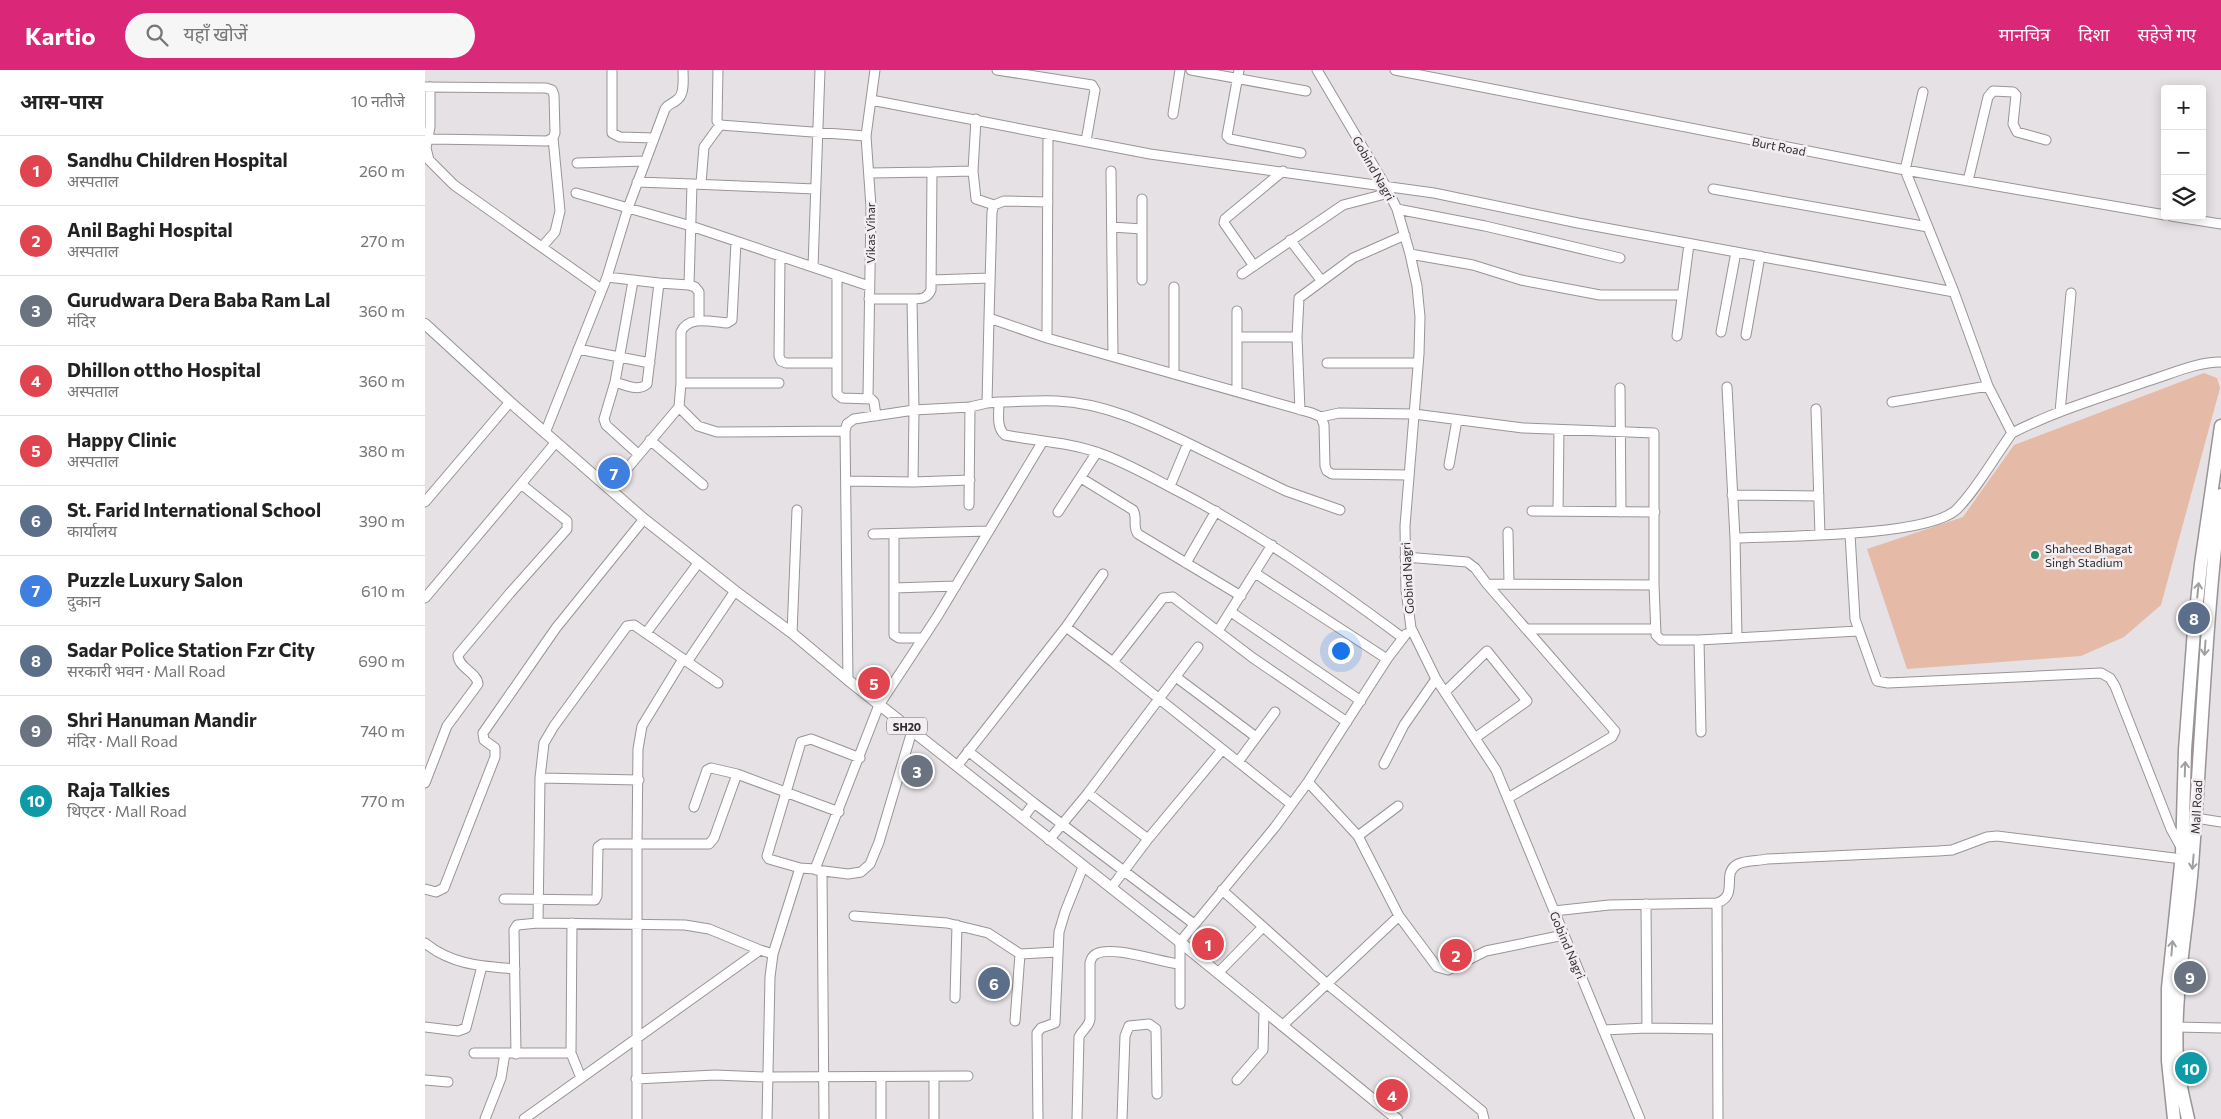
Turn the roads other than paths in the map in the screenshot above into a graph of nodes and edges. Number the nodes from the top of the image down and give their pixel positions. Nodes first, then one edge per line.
1 (612, 70) edge
2 (683, 70) edge
3 (718, 70) edge
4 (820, 70) edge
5 (875, 70) edge
6 (997, 70) edge
7 (1180, 70) edge
8 (1191, 70) edge
9 (1317, 70) edge
10 (1395, 70) edge
11 (1052, 74) edge
12 (1238, 74) edge
13 (427, 87) edge
14 (1306, 90) dead end
15 (1923, 92) dead end
16 (871, 100) junction
17 (1173, 114) dead end
18 (976, 119) junction
19 (720, 125) junction
20 (818, 133) junction
21 (1048, 135) junction
22 (866, 136) junction
23 (553, 138) junction
24 (654, 138) junction
25 (429, 139) junction
26 (2046, 140) dead end
27 (1086, 141) junction
28 (1301, 153) dead end
29 (645, 161) junction
30 (577, 163) dead end
31 (1905, 170) junction
32 (973, 171) junction
33 (1111, 171) dead end
34 (1283, 171) junction
35 (932, 172) junction
36 (870, 173) junction
37 (1968, 181) junction
38 (637, 182) junction
39 (697, 184) junction
40 (1387, 189) junction
41 (815, 190) junction
42 (1713, 190) dead end
43 (577, 193) dead end
44 (1142, 199) dead end
45 (1048, 202) junction
46 (994, 205) junction
47 (628, 208) junction
48 (1397, 209) junction
49 (2161, 214) edge
50 (2196, 220) edge
51 (2221, 224) edge
52 (691, 226) junction
53 (1112, 227) junction
54 (1927, 227) junction
55 (1142, 229) junction
56 (1405, 235) junction
57 (1290, 240) junction
58 (736, 242) junction
59 (1689, 244) junction
60 (542, 247) junction
61 (1736, 252) junction
62 (1410, 254) junction
63 (1759, 256) junction
64 (780, 257) junction
65 (1620, 258) dead end
66 (1255, 266) junction
67 (813, 267) junction
68 (1242, 274) dead end
69 (837, 275) junction
70 (607, 277) junction
71 (990, 278) junction
72 (932, 280) junction
73 (1142, 280) dead end
74 (1321, 280) junction
75 (633, 281) junction
76 (659, 283) junction
77 (689, 285) junction
78 (869, 286) junction
79 (1174, 286) dead end
80 (601, 288) junction
81 (1954, 292) junction
82 (2071, 293) dead end
83 (1682, 295) junction
84 (869, 299) junction
85 (912, 299) junction
86 (1237, 311) dead end
87 (989, 318) junction
88 (699, 321) junction
89 (425, 324) edge
90 (1721, 332) dead end
91 (1746, 335) dead end
92 (1677, 336) dead end
93 (1237, 337) junction
94 (1297, 337) junction
95 (1047, 338) junction
96 (579, 349) junction
97 (1113, 356) junction
98 (619, 358) junction
99 (650, 362) junction
100 (837, 362) junction
101 (2221, 362) edge
102 (1327, 363) dead end
103 (1418, 363) junction
104 (1174, 374) junction
105 (615, 382) junction
106 (681, 383) junction
107 (779, 383) dead end
108 (1988, 386) junction
109 (1620, 388) dead end
110 (1727, 388) dead end
111 (1237, 390) junction
112 (868, 397) junction
113 (510, 402) junction
114 (987, 402) junction
115 (999, 402) junction
116 (1892, 402) dead end
117 (679, 407) junction
118 (970, 407) junction
119 (1816, 409) dead end
120 (914, 410) junction
121 (1299, 410) junction
122 (2060, 412) junction
123 (1414, 414) junction
124 (876, 416) junction
125 (1321, 417) junction
126 (1457, 420) junction
127 (2221, 426) edge
128 (1559, 430) junction
129 (1621, 431) junction
130 (845, 432) junction
131 (2012, 432) junction
132 (545, 433) junction
133 (650, 440) junction
134 (1043, 441) junction
135 (556, 442) junction
136 (1188, 444) junction
137 (1097, 452) junction
138 (638, 454) junction
139 (1449, 465) dead end
140 (1408, 475) junction
141 (1081, 478) junction
142 (970, 480) junction
143 (846, 481) junction
144 (913, 482) junction
145 (521, 484) junction
146 (703, 485) dead end
147 (1170, 486) junction
148 (610, 489) junction
149 (1732, 495) junction
150 (2221, 495) edge
151 (1819, 496) junction
152 (425, 502) edge
153 (969, 505) dead end
154 (797, 510) dead end
155 (1340, 510) dead end
156 (1216, 511) junction
157 (1532, 511) dead end
158 (1558, 511) junction
159 (1058, 512) dead end
160 (1621, 512) junction
161 (1655, 512) junction
162 (644, 519) junction
163 (989, 531) junction
164 (1508, 532) dead end
165 (873, 534) dead end
166 (894, 534) junction
167 (1849, 534) junction
168 (1820, 535) junction
169 (1735, 538) junction
170 (1272, 545) junction
171 (1405, 557) junction
172 (699, 562) junction
173 (1185, 563) junction
174 (1255, 573) junction
175 (1103, 574) dead end
176 (1487, 584) junction
177 (1509, 584) junction
178 (1654, 585) junction
179 (956, 586) junction
180 (894, 588) junction
181 (735, 591) junction
182 (1241, 596) junction
183 (425, 598) edge
184 (1231, 612) junction
185 (1066, 627) junction
186 (1411, 628) junction
187 (1656, 629) junction
188 (1526, 630) junction
189 (1218, 631) junction
190 (1858, 631) junction
191 (646, 633) junction
192 (792, 633) junction
193 (923, 638) junction
194 (1403, 638) junction
195 (1737, 638) junction
196 (1699, 640) junction
197 (1198, 646) dead end
198 (1387, 659) junction
199 (685, 660) junction
200 (1113, 662) junction
201 (1176, 676) junction
202 (1436, 679) junction
203 (848, 680) junction
204 (718, 683) dead end
205 (1445, 692) junction
206 (1159, 700) junction
207 (1361, 701) junction
208 (879, 704) junction
209 (1275, 712) dead end
210 (1347, 722) junction
211 (912, 731) junction
212 (1701, 732) dead end
213 (1256, 737) junction
214 (1475, 738) junction
215 (1222, 750) junction
216 (968, 751) junction
217 (860, 758) junction
218 (1237, 762) junction
219 (1384, 764) dead end
220 (957, 766) junction
221 (737, 774) junction
222 (540, 778) junction
223 (639, 780) junction
224 (1308, 782) junction
225 (425, 783) edge
226 (786, 793) junction
227 (1089, 793) junction
228 (1508, 798) junction
229 (1034, 803) junction
230 (1291, 804) junction
231 (1398, 806) dead end
232 (694, 807) dead end
233 (839, 812) junction
234 (1023, 818) junction
235 (2196, 818) junction
236 (2221, 822) edge
237 (1062, 825) junction
238 (2177, 828) junction
239 (1357, 836) junction
240 (1149, 839) junction
241 (1049, 840) junction
242 (637, 844) junction
243 (2182, 854) junction
244 (1083, 867) junction
245 (800, 868) junction
246 (819, 870) junction
247 (1124, 872) junction
248 (425, 888) edge
249 (1111, 888) junction
250 (1222, 890) junction
251 (504, 899) dead end
252 (537, 900) junction
253 (1717, 903) junction
254 (1646, 904) junction
255 (1554, 911) junction
256 (854, 916) dead end
257 (1399, 916) junction
258 (538, 923) junction
259 (572, 923) junction
260 (636, 923) junction
261 (1194, 924) junction
262 (957, 925) junction
263 (1263, 927) junction
264 (1564, 935) junction
265 (1180, 942) junction
266 (425, 944) edge
267 (760, 950) junction
268 (1057, 952) junction
269 (773, 954) junction
270 (1019, 954) junction
271 (1179, 964) junction
272 (482, 966) junction
273 (515, 969) junction
274 (1218, 973) junction
275 (1326, 983) junction
276 (955, 998) dead end
277 (1180, 1004) dead end
278 (1264, 1011) junction
279 (1015, 1021) dead end
280 (1283, 1026) junction
281 (2176, 1027) junction
282 (425, 1028) edge
283 (1647, 1028) junction
284 (2221, 1028) edge
285 (1717, 1029) junction
286 (1603, 1030) junction
287 (637, 1038) junction
288 (474, 1053) dead end
289 (571, 1053) junction
290 (505, 1054) junction
291 (516, 1054) junction
292 (823, 1076) junction
293 (968, 1076) dead end
294 (767, 1077) junction
295 (881, 1077) junction
296 (934, 1077) junction
297 (581, 1078) junction
298 (636, 1079) junction
299 (425, 1080) edge
300 (1237, 1080) dead end
301 (447, 1082) dead end
302 (1157, 1094) dead end
303 (485, 1119) edge
304 (524, 1119) edge
305 (637, 1119) edge
306 (767, 1119) edge
307 (824, 1119) edge
308 (881, 1119) edge
309 (934, 1119) edge
310 (1038, 1119) edge
311 (1077, 1119) edge
312 (1122, 1119) edge
313 (1397, 1119) edge
314 (1484, 1119) edge
315 (1639, 1119) edge
316 (1718, 1119) edge
317 (2175, 1119) edge
318 (2188, 1119) edge

1 - 24 street
2 - 24 street
3 - 19 street
4 - 20 street
5 - 16 street, Vikas Vihar
6 - 11 street
7 - 17 street
8 - 12 street
9 - 40 street, Gobind Nagri
10 - 31 street, Burt Road
11 - 27 street
12 - 14 street
12 - 28 street
13 - 23 street
13 - 25 street
15 - 31 street
16 - 18 street
16 - 22 street, Vikas Vihar
18 - 21 street
18 - 32 street
19 - 20 street
19 - 39 street
20 - 22 street
20 - 41 street
21 - 27 street
21 - 45 street
22 - 36 street, Vikas Vihar
23 - 25 street
23 - 60 street
24 - 29 street
25 - 60 street
26 - 37 street
27 - 34 street
29 - 30 street
29 - 38 street
31 - 37 street, Burt Road
31 - 54 street
32 - 35 street
32 - 46 street
33 - 53 street
34 - 40 street
34 - 66 street
35 - 36 street
35 - 72 street
36 - 78 street, Vikas Vihar
37 - 49 street, Burt Road
38 - 39 street
38 - 47 street
39 - 41 street
39 - 52 street
40 - 48 street, Gobind Nagri
40 - 57 street
40 - 59 street
41 - 67 street
42 - 54 street
43 - 47 street
44 - 55 street
45 - 46 street
45 - 95 street
46 - 71 street
47 - 52 street
47 - 70 street
48 - 56 street, Gobind Nagri
48 - 65 street
50 - 51 street
52 - 58 street
52 - 77 street
53 - 55 street
53 - 97 street
54 - 81 street
55 - 73 street
56 - 62 street, Gobind Nagri
56 - 74 street
57 - 66 street
57 - 74 street
58 - 64 street
58 - 88 street
59 - 61 street
59 - 83 street
60 - 80 street
61 - 63 street
61 - 90 street
62 - 83 street
62 - 103 street, Gobind Nagri
63 - 81 street
63 - 91 street
64 - 67 street
64 - 100 street
66 - 68 street
67 - 69 street
69 - 78 street
69 - 100 street
70 - 75 street
70 - 80 street
71 - 72 street
71 - 87 street
72 - 85 street
74 - 94 street
75 - 76 street
75 - 98 street
76 - 77 street
76 - 99 street
77 - 88 street
78 - 84 street, Vikas Vihar
79 - 104 street
80 - 96 street
81 - 108 street
82 - 122 street
83 - 92 street
84 - 85 street
84 - 112 street, Vikas Vihar
85 - 120 street
86 - 93 street
87 - 95 street
87 - 114 street
88 - 106 street
89 - 113 main road, SH20
93 - 94 street
93 - 111 street
94 - 121 street
95 - 97 street
96 - 98 street
96 - 132 street
97 - 104 street
98 - 99 street
98 - 105 street
99 - 105 street
100 - 112 street
101 - 122 street
102 - 103 street
103 - 123 street, Gobind Nagri
104 - 111 street
105 - 138 street
106 - 107 street
106 - 117 street
108 - 116 street
108 - 131 street
109 - 129 street
110 - 149 street
111 - 121 street
112 - 124 street
113 - 132 main road, SH20
113 - 152 street
114 - 115 street
114 - 118 street
115 - 134 street
115 - 136 street
117 - 130 street
117 - 133 street
118 - 120 street
118 - 142 street
119 - 151 street
120 - 124 street
120 - 144 street
121 - 125 street
122 - 131 street
123 - 125 street
123 - 126 street
123 - 140 street, Gobind Nagri
124 - 130 street
125 - 140 street
126 - 128 street
126 - 139 street
238 -> 127 highway
128 - 129 street
128 - 158 street
129 - 160 street
129 - 161 street
130 - 143 street
131 - 167 street
132 - 135 main road, SH20
133 - 138 street
133 - 146 street
134 - 137 street
134 - 163 street
135 - 145 street
135 - 148 main road, SH20
136 - 147 street
136 - 155 street
137 - 141 street
137 - 147 street
138 - 148 street
140 - 171 street, Gobind Nagri
141 - 159 street
141 - 173 street
142 - 144 street
142 - 153 street
143 - 144 street
143 - 203 street
145 - 183 street
145 - 225 street
147 - 156 street
148 - 162 main road, SH20
149 - 151 street
149 - 169 street
150 -> 235 highway, Mall Road
151 - 168 street
154 - 192 street
156 - 170 street
156 - 173 street
157 - 158 street
158 - 160 street
160 - 161 street
161 - 178 street
162 - 172 main road, SH20
162 - 248 street
163 - 166 street
163 - 179 street
164 - 177 street
165 - 166 street
166 - 180 street
167 - 168 street
167 - 190 street
168 - 169 street
169 - 195 street
170 - 174 street
170 - 194 street
171 - 176 street
171 - 186 street, Gobind Nagri
172 - 181 main road, SH20
172 - 191 street
173 - 182 street
174 - 182 street
174 - 198 street
175 - 185 street
176 - 177 street
176 - 188 street
177 - 178 street
178 - 187 street
179 - 180 street
179 - 193 street
180 - 193 street
181 - 192 main road, SH20
181 - 199 street
182 - 184 street
184 - 189 street
184 - 207 street
185 - 200 street
185 - 216 street
186 - 194 street
186 - 202 street, Gobind Nagri
187 - 188 street
187 - 196 street
188 - 228 street
189 - 200 street
189 - 210 street
190 - 195 street
190 - 238 street
191 - 199 street
191 - 222 street
192 - 203 main road, SH20
193 - 208 street
194 - 198 street
195 - 196 street
196 - 212 street
197 - 201 street
198 - 207 street
199 - 204 street
199 - 223 street
200 - 206 street
201 - 206 street
201 - 213 street
202 - 205 street, Gobind Nagri
202 - 219 street
203 - 208 main road, SH20
205 - 214 street, Gobind Nagri
205 - 214 street
206 - 215 street
206 - 227 street
207 - 210 street
208 - 211 main road, SH20
208 - 217 street
209 - 213 street
210 - 224 street
211 - 220 main road, SH20
211 - 246 street
213 - 218 street
214 - 228 street, Gobind Nagri
215 - 218 street
215 - 240 street
216 - 220 street
216 - 229 street
217 - 226 street
217 - 233 street
218 - 230 street
220 - 234 main road, SH20
221 - 226 street
221 - 232 street
221 - 242 street
222 - 223 street
222 - 252 street
223 - 242 street
224 - 230 street
224 - 239 street
226 - 233 street
226 - 245 street
227 - 237 street
227 - 240 street
228 - 255 street, Gobind Nagri
229 - 234 street
229 - 237 street
230 - 250 street
231 - 239 street
233 - 246 street
234 - 241 main road, SH20
235 - 236 street
235 -> 281 highway, Mall Road
237 - 241 street
237 - 247 street
238 - 243 highway
239 - 257 street
240 - 247 street
241 - 244 main road, SH20
242 - 252 street
242 - 260 street
243 - 253 street
317 -> 243 highway
244 - 249 main road, SH20
244 - 268 street
245 - 246 street
245 - 269 street
246 - 292 street
247 - 249 street
247 - 261 street
249 - 265 main road, SH20
250 - 261 street
250 - 263 street
251 - 252 street
252 - 258 street
253 - 254 street
253 - 285 street
254 - 255 street
254 - 283 street
255 - 264 street, Gobind Nagri
256 - 262 street
257 - 264 street
257 - 275 street
258 - 259 street
258 - 273 street
259 - 260 street
259 - 289 street
260 - 267 street
260 - 287 street
261 - 265 street
262 - 270 street
262 - 276 street
263 - 274 street
263 - 275 street
264 - 286 street, Gobind Nagri
265 - 271 street
265 - 274 main road, SH20
266 - 272 street
267 - 269 street
267 - 287 street
268 - 270 street
268 - 310 street
269 - 294 street
270 - 279 street
271 - 277 street
271 - 311 street
272 - 273 street
272 - 282 street
273 - 291 street
274 - 278 main road, SH20
275 - 280 street
275 - 314 street
278 - 280 main road, SH20
278 - 300 street
280 - 313 main road, SH20
281 - 284 street
281 - 318 highway, Mall Road
283 - 285 street
283 - 286 street
285 - 316 street
286 - 315 street, Gobind Nagri
287 - 297 street
287 - 298 street
288 - 290 street
289 - 291 street
289 - 297 street
290 - 291 street
290 - 303 street
292 - 294 street
292 - 295 street
292 - 307 street
293 - 296 street
294 - 298 street
294 - 306 street
295 - 296 street
295 - 308 street
296 - 309 street
297 - 304 street
298 - 305 street
299 - 301 street
302 - 312 street

